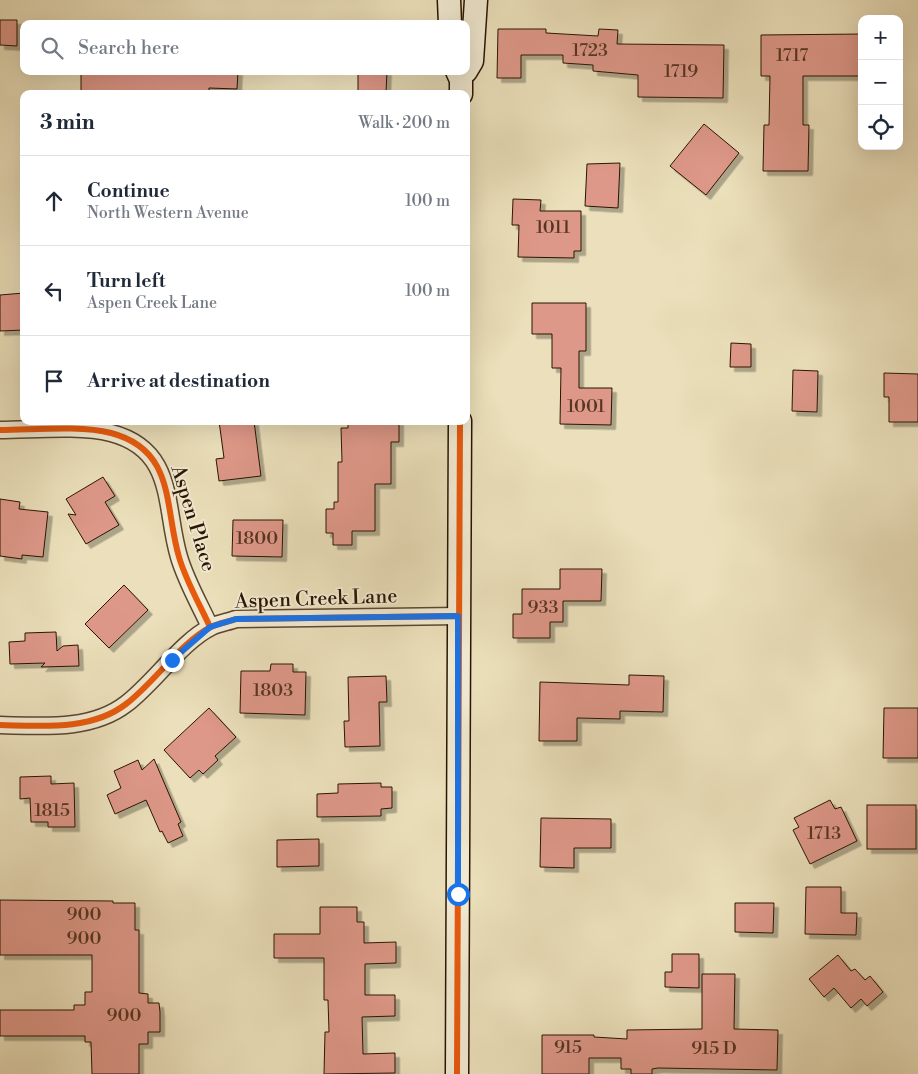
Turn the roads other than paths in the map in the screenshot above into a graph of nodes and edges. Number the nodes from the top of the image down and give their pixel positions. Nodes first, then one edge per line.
1 (449, 0) edge
2 (454, 0) edge
3 (475, 0) edge
4 (450, 20) edge
5 (470, 65) edge
6 (460, 425) edge
7 (0, 430) edge
8 (458, 616) junction
9 (210, 627) junction
10 (0, 725) edge
11 (457, 1074) edge

1 - 4 main road
2 - 3 main road
3 - 5 main road
6 - 8 main road
7 - 9 street, Aspen Place
8 - 9 street, Aspen Creek Lane
8 - 11 main road
9 - 10 street, Aspen Creek Lane

